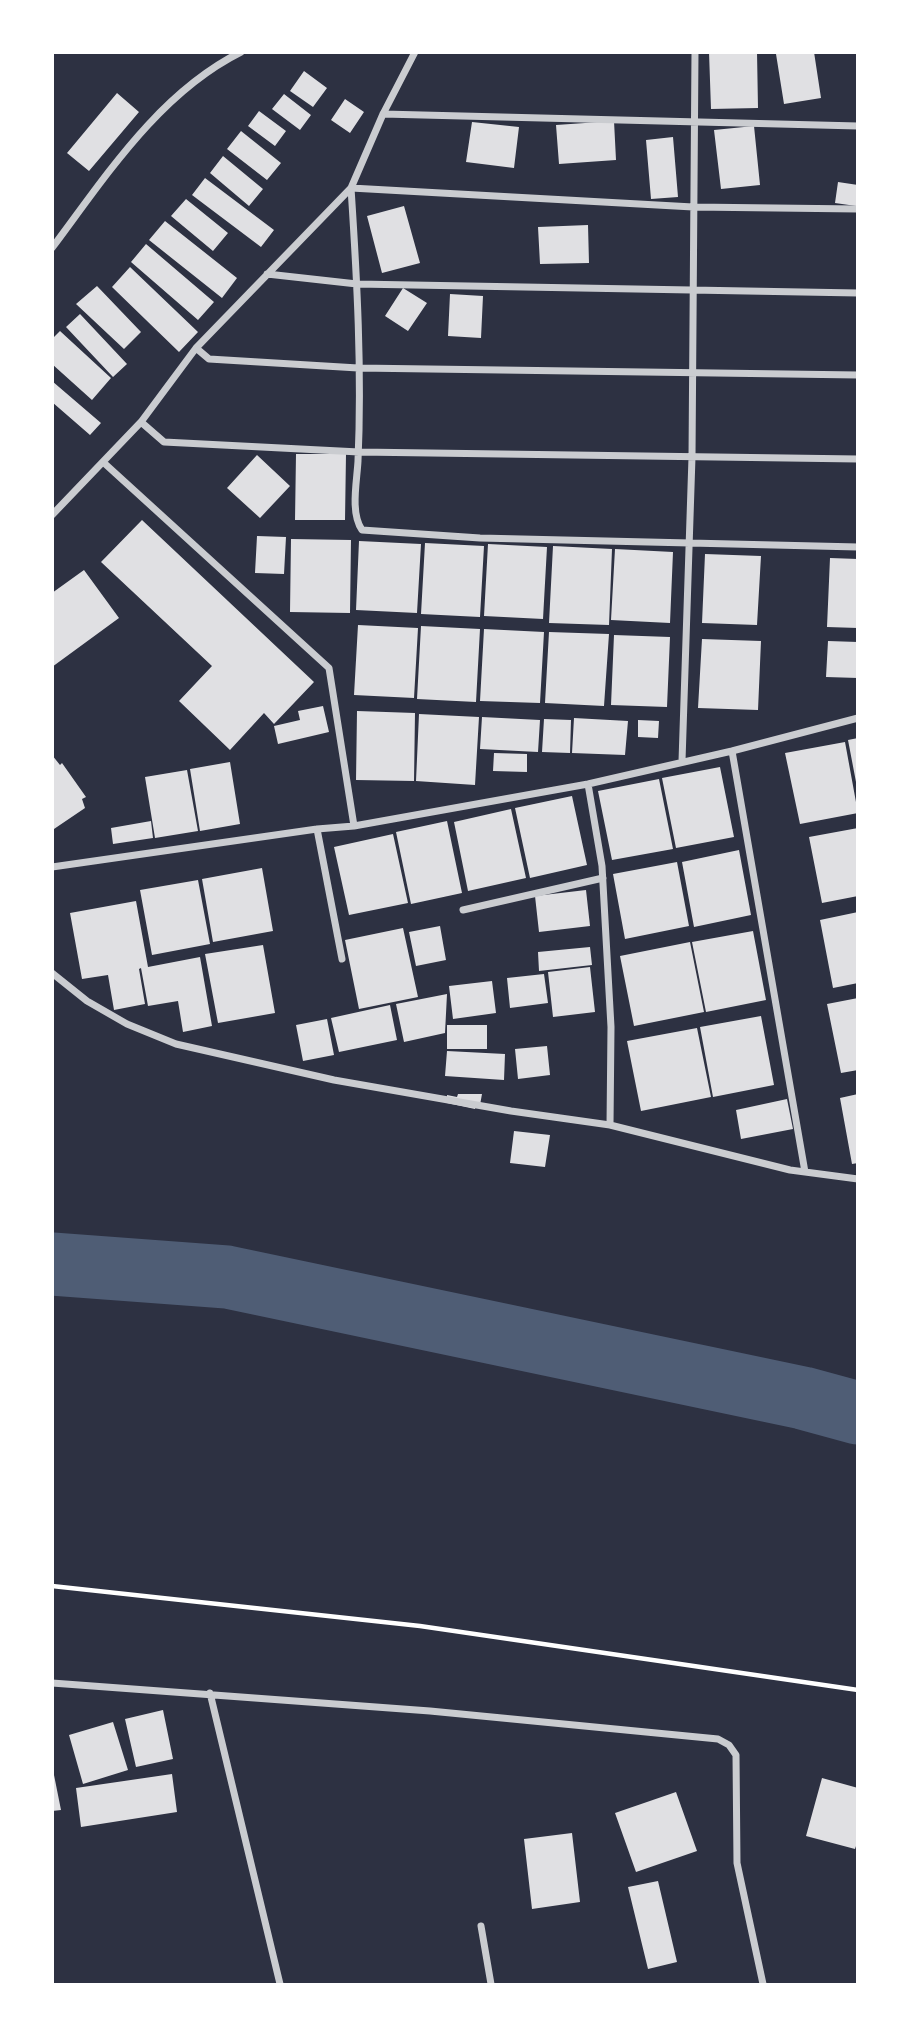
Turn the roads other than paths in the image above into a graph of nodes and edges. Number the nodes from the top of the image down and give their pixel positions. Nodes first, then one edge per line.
1 (241, 52) edge
2 (415, 52) edge
3 (695, 52) edge
4 (383, 114) junction
5 (694, 122) junction
6 (858, 126) edge
7 (351, 188) junction
8 (693, 207) junction
9 (858, 209) edge
10 (52, 247) edge
11 (267, 274) junction
12 (357, 284) junction
13 (692, 291) junction
14 (858, 293) edge
15 (196, 348) junction
16 (358, 368) junction
17 (693, 372) junction
18 (858, 374) edge
19 (141, 422) junction
20 (359, 452) junction
21 (692, 457) junction
22 (858, 458) edge
23 (103, 463) junction
24 (52, 515) edge
25 (690, 543) junction
26 (858, 547) edge
27 (858, 718) edge
28 (732, 751) junction
29 (682, 761) junction
30 (588, 784) junction
31 (354, 826) junction
32 (317, 829) junction
33 (52, 867) edge
34 (603, 878) junction
35 (463, 910) dead end
36 (342, 959) dead end
37 (52, 973) edge
38 (610, 1125) junction
39 (805, 1172) junction
40 (858, 1180) edge
41 (52, 1683) edge
42 (211, 1693) junction
43 (481, 1926) dead end
44 (281, 1984) edge
45 (491, 1984) edge
46 (762, 1984) edge

1 - 10 street
2 - 4 street
3 - 5 street
4 - 5 street
4 - 7 street
5 - 6 street
5 - 8 street
7 - 8 street
7 - 11 street
7 - 12 street
8 - 9 street
8 - 13 street
11 - 12 street
11 - 15 street
12 - 13 street
12 - 16 street
13 - 14 street
13 - 17 street
15 - 16 street
15 - 19 street
16 - 17 street
16 - 20 street
17 - 18 street
17 - 21 street
19 - 20 street
19 - 23 street
20 - 21 street
20 - 25 street
21 - 22 street
21 - 25 street
23 - 24 street
23 - 31 street
25 - 26 street
25 - 29 street
27 - 28 street
28 - 29 street
28 - 39 street
29 - 30 street
30 - 31 street
30 - 34 street
31 - 32 street
32 - 33 street
32 - 36 street
34 - 35 street
34 - 38 street
37 - 38 street
38 - 39 street
39 - 40 street
41 - 42 street
42 - 44 street
42 - 46 street
43 - 45 street

